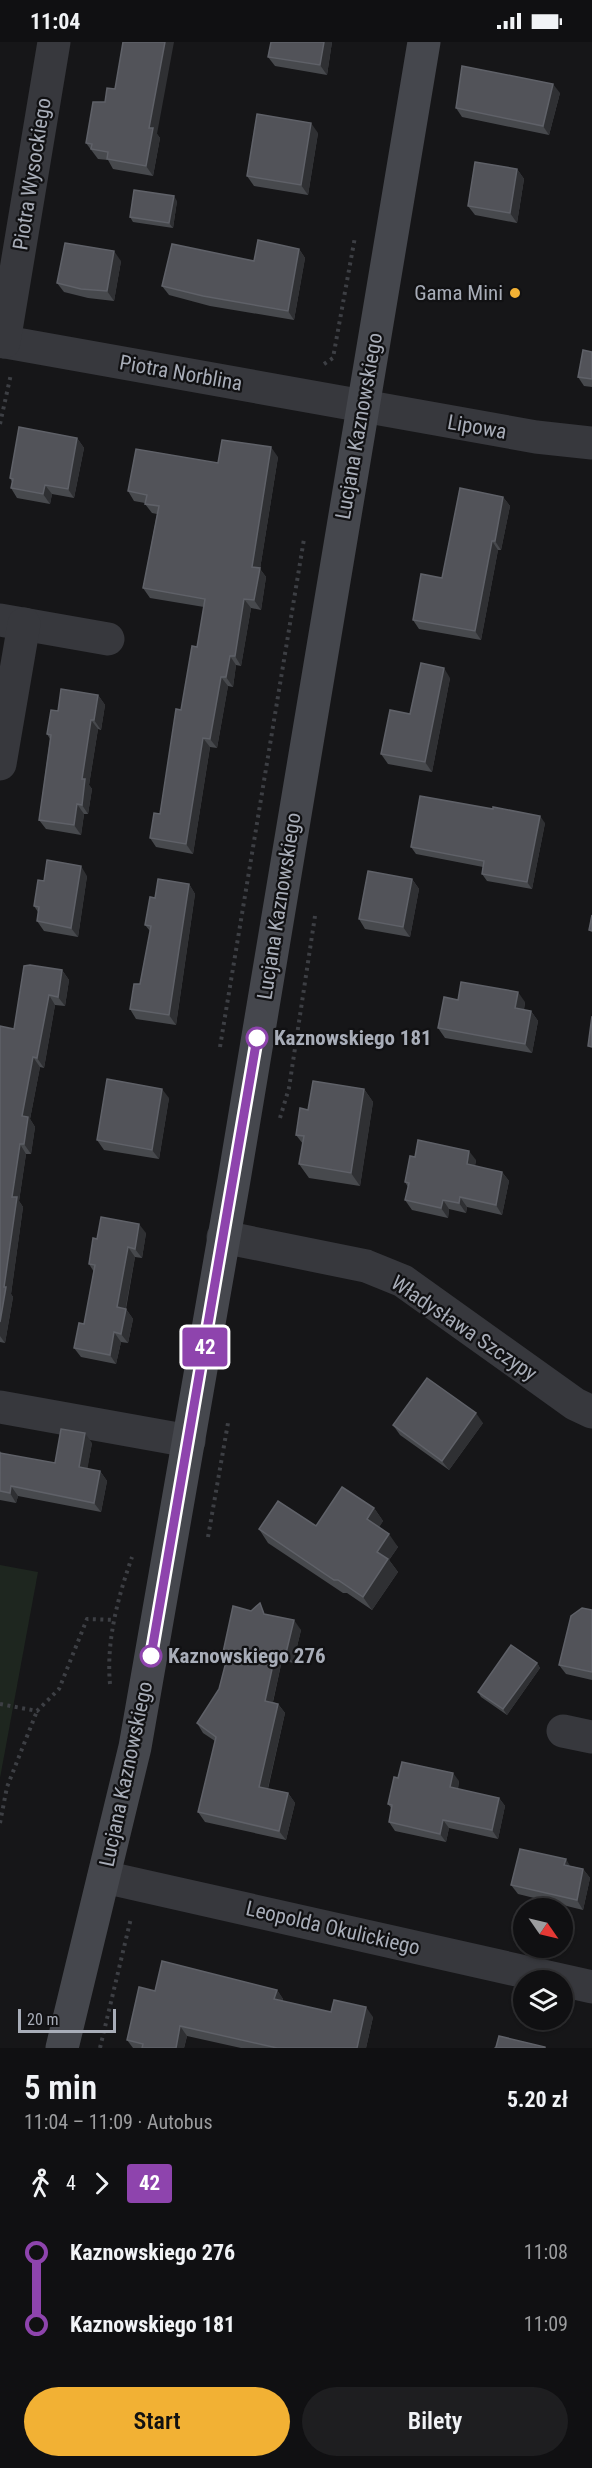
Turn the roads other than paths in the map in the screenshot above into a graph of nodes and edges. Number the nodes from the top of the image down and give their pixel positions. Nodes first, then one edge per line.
1 (54, 42) edge
2 (424, 42) edge
3 (5, 350) edge
4 (363, 406) junction
5 (592, 443) edge
6 (12, 622) edge
7 (108, 639) dead end
8 (0, 764) edge
9 (223, 1237) junction
10 (0, 1407) edge
11 (592, 1412) edge
12 (189, 1441) junction
13 (104, 1877) junction
14 (592, 1987) edge
15 (62, 2048) edge

1 - 3 street, Piotra Wysockiego
2 - 4 street, Lucjana Kaznowskiego
3 - 4 street, Piotra Norblina
4 - 5 street, Lipowa
4 - 9 street, Lucjana Kaznowskiego
6 - 7 street
6 - 8 street
9 - 11 street, Władysława Szczypy
9 - 12 street, Lucjana Kaznowskiego
10 - 12 street
12 - 13 street, Lucjana Kaznowskiego
13 - 14 street, Leopolda Okulickiego
13 - 15 street, Lucjana Kaznowskiego

